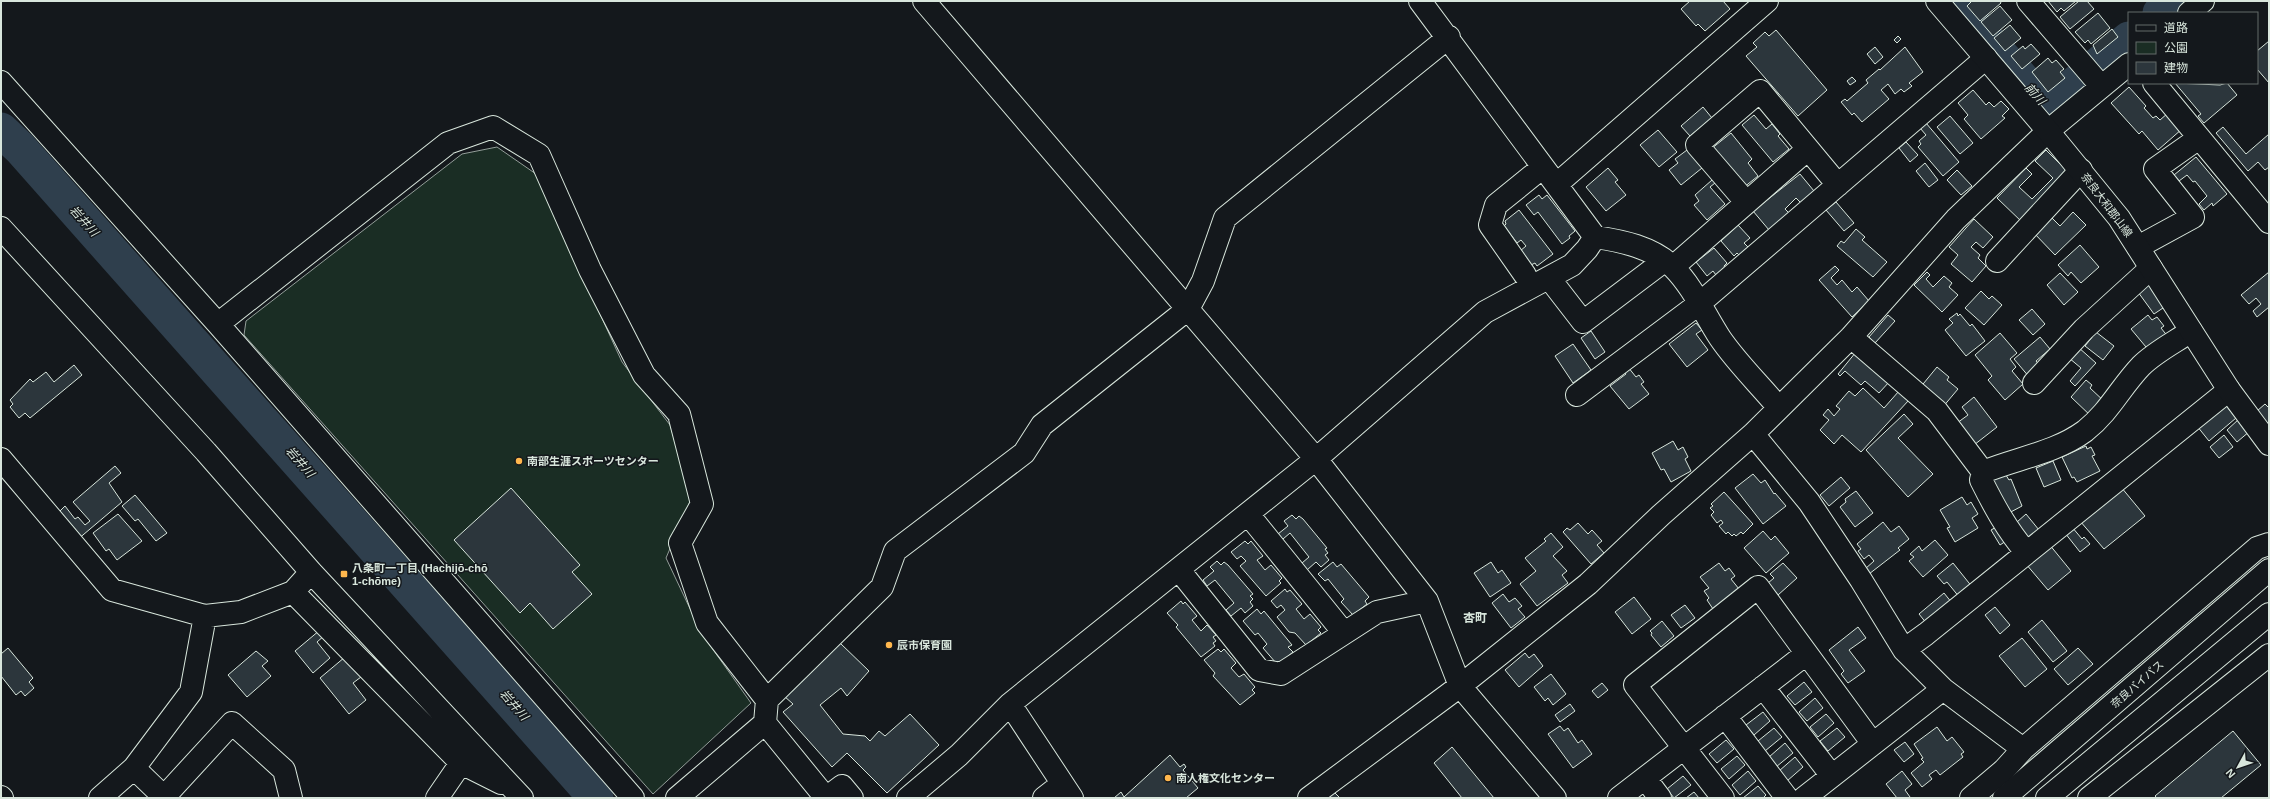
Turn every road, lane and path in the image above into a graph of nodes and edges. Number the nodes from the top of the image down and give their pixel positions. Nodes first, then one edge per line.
1 (924, 1) edge
2 (1420, 1) edge
3 (1768, 1) edge
4 (1937, 1) edge
5 (2028, 1) edge
6 (2203, 1) edge
7 (2190, 12) edge
8 (1449, 37) junction
9 (1986, 58) junction
10 (2128, 65) edge
11 (1, 82) edge
12 (2155, 84) edge
13 (2101, 86) junction
14 (2048, 130) junction
15 (2199, 138) junction
16 (1808, 149) junction
17 (2080, 170) junction
18 (1550, 176) junction
19 (1838, 185) junction
20 (1746, 202) junction
21 (2269, 222) edge
22 (1, 228) edge
23 (1595, 237) junction
24 (2138, 247) junction
25 (1997, 261) dead end
26 (1668, 264) junction
27 (2151, 268) junction
28 (1525, 275) dead end
29 (1549, 278) junction
30 (1700, 303) junction
31 (1188, 309) junction
32 (218, 324) junction
33 (2191, 331) junction
34 (1850, 337) junction
35 (2034, 383) dead end
36 (2229, 390) junction
37 (1577, 395) dead end
38 (1780, 408) junction
39 (1753, 434) junction
40 (2269, 444) edge
41 (1316, 458) junction
42 (1, 459) edge
43 (1983, 472) junction
44 (1248, 514) junction
45 (2269, 544) edge
46 (2026, 552) junction
47 (1179, 570) junction
48 (2269, 570) edge
49 (311, 572) junction
50 (292, 592) junction
51 (1427, 601) junction
52 (2269, 614) edge
53 (205, 616) junction
54 (1344, 633) junction
55 (1904, 650) junction
56 (1806, 654) junction
57 (2269, 654) edge
58 (1460, 686) junction
59 (1763, 687) junction
60 (1943, 689) junction
61 (767, 700) junction
62 (1010, 704) junction
63 (1725, 716) junction
64 (765, 722) junction
65 (1873, 744) junction
66 (1684, 748) junction
67 (2023, 749) junction
68 (461, 763) junction
69 (134, 768) junction
70 (1832, 776) junction
71 (1644, 778) junction
72 (928, 791) edge
73 (2055, 792) edge
74 (518, 794) edge
75 (1057, 796) edge
76 (164, 797) edge
77 (100, 798) edge
78 (291, 798) edge
79 (437, 798) edge
80 (633, 798) edge
81 (677, 798) edge
82 (852, 798) edge
83 (908, 798) edge
84 (1309, 798) edge
85 (1555, 798) edge
86 (1619, 798) edge
87 (1660, 798) edge
88 (1723, 798) edge
89 (1787, 798) edge
90 (1804, 798) edge
91 (1971, 798) edge
92 (2004, 798) edge
93 (2089, 798) edge

1 - 31 main road
2 - 8 main road
3 - 18 main road
4 - 9 main road, 奈良大和郡山線
5 - 13 main road
6 - 7 main road
8 - 18 main road
8 - 31 main road
9 - 14 main road, 奈良大和郡山線
9 - 19 main road
10 - 13 main road
11 - 32 main road
12 - 15 main road
13 - 14 main road
14 - 17 main road, 奈良大和郡山線
14 - 34 main road
15 - 21 main road
15 - 24 main road
16 - 19 main road
16 - 20 main road
16 - 20 main road
17 - 24 main road, 奈良大和郡山線
17 - 25 main road
18 - 23 main road
18 - 28 main road
19 - 30 main road
20 - 26 main road
22 - 49 main road
23 - 26 main road
23 - 29 main road
24 - 27 main road, 奈良大和郡山線
26 - 29 main road
26 - 30 main road
27 - 33 main road, 奈良大和郡山線
27 - 35 main road
29 - 41 main road
30 - 37 main road
30 - 38 main road
31 - 41 main road
31 - 61 main road
32 - 61 main road
32 - 80 main road
33 - 36 main road, 奈良大和郡山線
33 - 43 main road
34 - 38 main road
34 - 43 main road
36 - 40 main road, 奈良大和郡山線
36 - 46 main road
38 - 39 main road
39 - 55 main road
39 - 58 main road
41 - 44 main road
41 - 51 main road
42 - 53 main road
43 - 46 main road
44 - 47 main road
44 - 54 main road
45 - 67 main road
46 - 55 main road
47 - 54 main road
47 - 62 main road
48 - 92 main road, 奈良バイパス
49 - 50 main road
49 - 74 main road
50 - 53 main road
50 - 68 main road
51 - 54 main road
51 - 58 main road
52 - 73 main road
53 - 69 main road
55 - 60 main road
56 - 59 main road
56 - 65 main road
56 - 66 main road
57 - 93 main road
58 - 84 main road
58 - 85 main road
59 - 63 main road
59 - 70 main road
60 - 65 main road
60 - 67 main road
61 - 64 main road
62 - 72 main road
62 - 75 main road
63 - 66 main road
63 - 89 main road
64 - 81 main road
64 - 82 main road
65 - 70 main road
66 - 71 main road
66 - 88 main road
67 - 91 main road
68 - 74 main road
68 - 79 main road
69 - 76 main road
69 - 77 main road
70 - 90 main road
71 - 86 main road
71 - 87 main road
72 - 83 main road
76 - 78 main road

